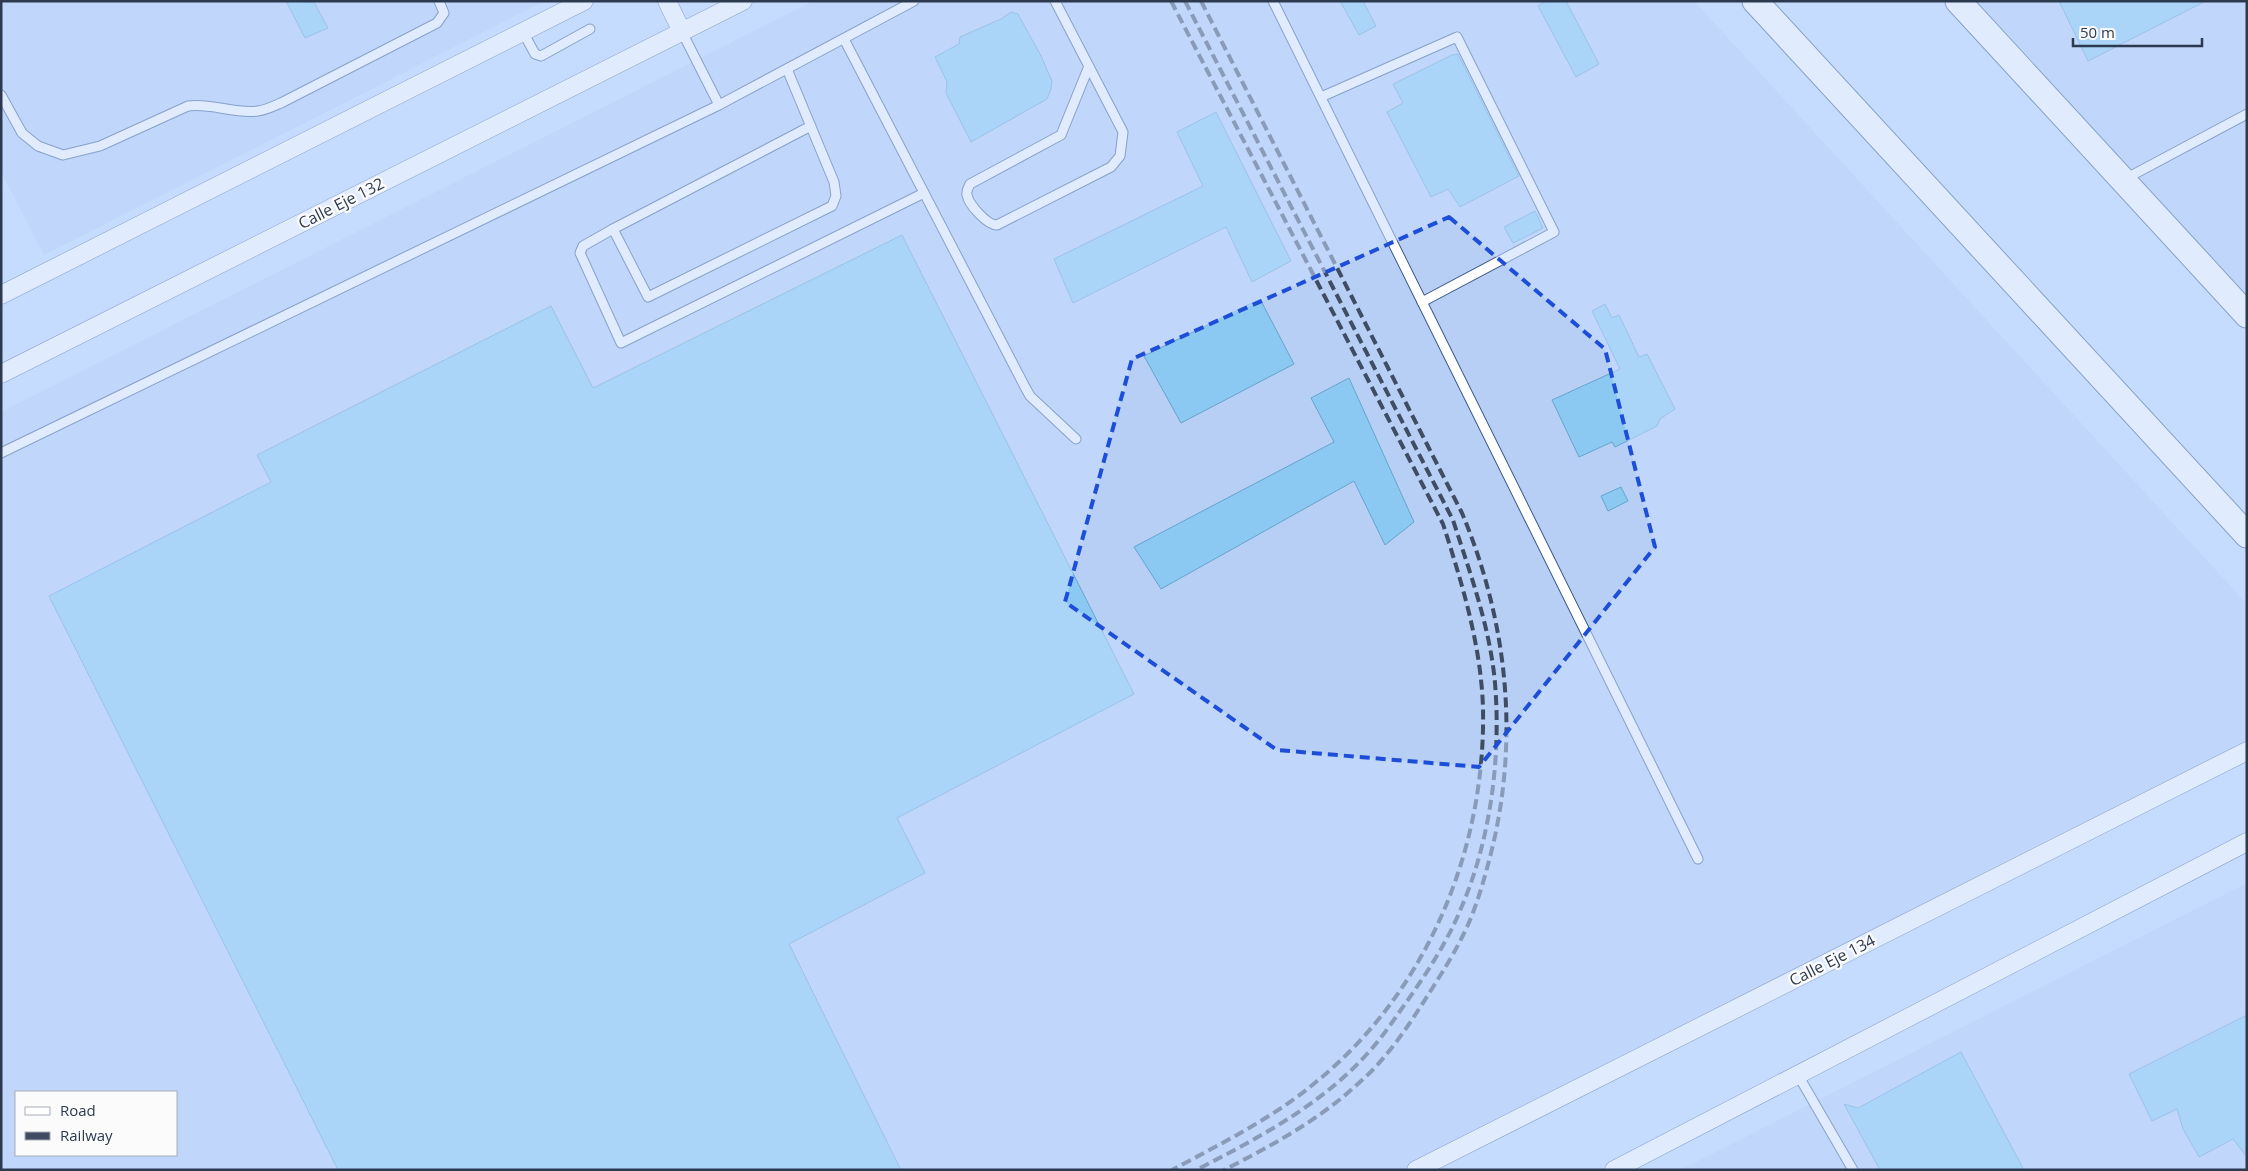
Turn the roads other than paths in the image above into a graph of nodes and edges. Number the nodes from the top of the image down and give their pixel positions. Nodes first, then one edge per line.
1 (439, 1) edge
2 (584, 1) edge
3 (667, 1) edge
4 (743, 1) edge
5 (914, 1) edge
6 (1056, 1) edge
7 (1273, 1) edge
8 (1755, 1) edge
9 (1958, 1) edge
10 (590, 29) dead end
11 (523, 32) junction
12 (682, 32) junction
13 (844, 39) junction
14 (1089, 66) junction
15 (788, 69) junction
16 (1, 95) edge
17 (1321, 97) junction
18 (719, 105) junction
19 (2247, 114) edge
20 (811, 126) junction
21 (2123, 180) junction
22 (924, 193) junction
23 (613, 229) junction
24 (1, 295) edge
25 (1422, 302) junction
26 (2247, 315) edge
27 (1, 374) edge
28 (1076, 439) dead end
29 (1, 454) edge
30 (2247, 535) edge
31 (2247, 751) edge
32 (2247, 842) edge
33 (1698, 859) dead end
34 (1798, 1075) junction
35 (1416, 1170) edge
36 (1614, 1170) edge
37 (1853, 1170) edge

1 - 16 lane
2 - 11 street
3 - 12 street
4 - 12 street, Calle Eje 132
5 - 13 lane
6 - 14 lane
7 - 17 lane
8 - 30 street
9 - 21 street
10 - 11 lane
11 - 24 street
12 - 18 lane
12 - 27 street, Calle Eje 132
13 - 15 lane
13 - 22 lane
14 - 14 lane
15 - 18 lane
15 - 20 lane
17 - 25 lane
17 - 25 lane
18 - 29 lane
19 - 21 lane
20 - 23 lane
20 - 23 lane
21 - 26 street
22 - 23 lane
22 - 28 lane
25 - 33 lane
31 - 35 street, Calle Eje 134
32 - 34 street
34 - 36 street
34 - 37 lane

